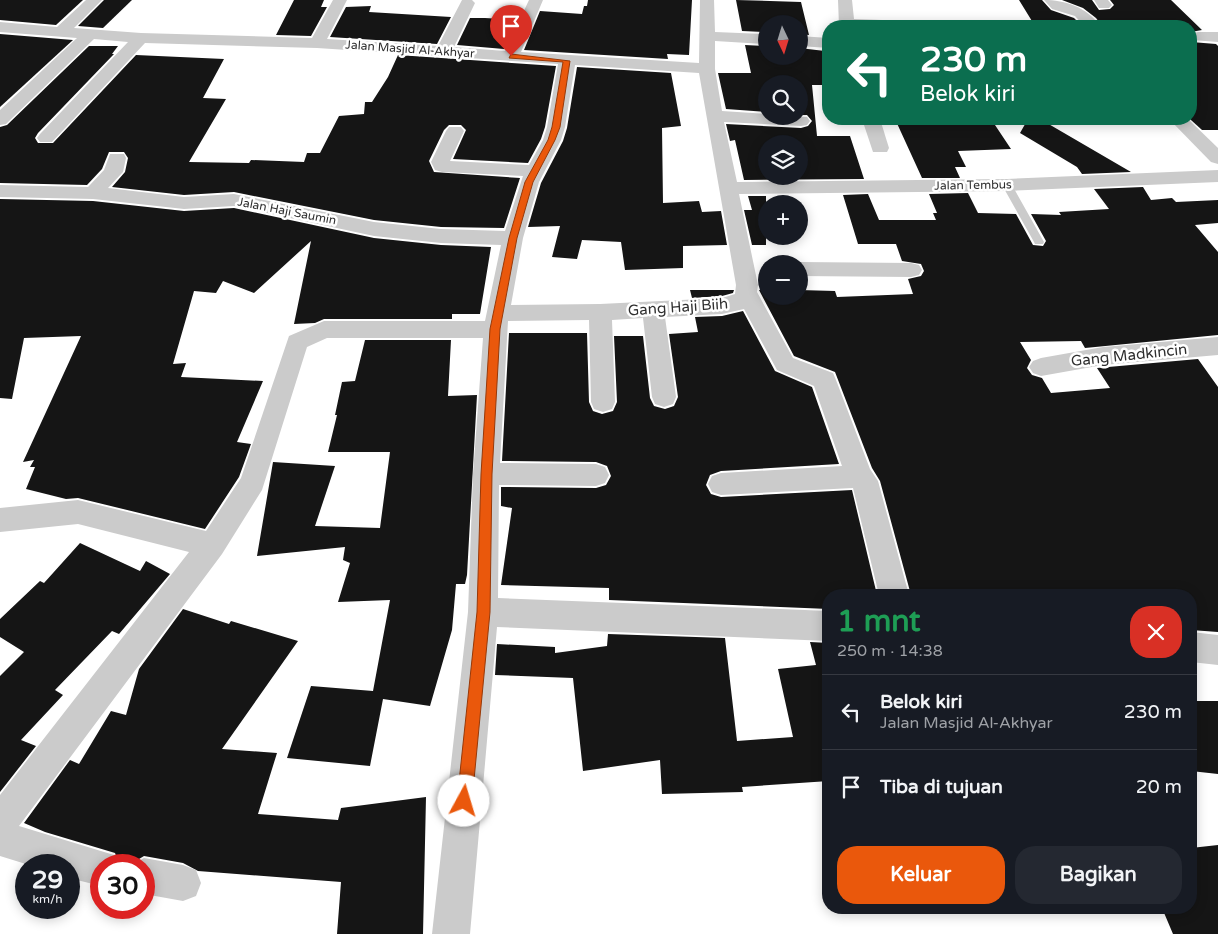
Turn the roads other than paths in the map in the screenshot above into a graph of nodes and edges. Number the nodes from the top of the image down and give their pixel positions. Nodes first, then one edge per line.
1 (95, 0) edge
2 (340, 0) edge
3 (536, 0) edge
4 (708, 0) edge
5 (844, 0) edge
6 (1051, 0) edge
7 (467, 3) dead end
8 (846, 20) edge
9 (1086, 20) edge
10 (0, 27) edge
11 (60, 32) junction
12 (90, 34) junction
13 (708, 36) junction
14 (1198, 37) dead end
15 (1218, 37) edge
16 (141, 38) junction
17 (758, 39) edge
18 (808, 42) edge
19 (317, 43) junction
20 (822, 43) edge
21 (444, 51) junction
22 (511, 56) junction
23 (567, 61) junction
24 (708, 68) junction
25 (714, 116) junction
26 (758, 119) edge
27 (0, 120) edge
28 (873, 125) edge
29 (1184, 125) edge
30 (455, 131) dead end
31 (46, 138) dead end
32 (880, 148) dead end
33 (118, 158) dead end
34 (1218, 158) edge
35 (534, 171) junction
36 (1218, 176) edge
37 (1008, 185) junction
38 (728, 188) junction
39 (0, 191) edge
40 (93, 193) junction
41 (513, 238) junction
42 (1039, 242) dead end
43 (808, 269) edge
44 (911, 270) dead end
45 (758, 273) edge
46 (745, 280) junction
47 (653, 309) junction
48 (600, 312) junction
49 (497, 321) junction
50 (1218, 346) edge
51 (1041, 367) dead end
52 (664, 397) dead end
53 (603, 402) dead end
54 (486, 474) junction
55 (596, 475) dead end
56 (859, 476) junction
57 (722, 484) dead end
58 (0, 520) edge
59 (212, 545) junction
60 (892, 589) edge
61 (484, 612) junction
62 (822, 626) edge
63 (1197, 648) edge
64 (1218, 650) edge
65 (0, 823) edge
66 (0, 838) edge
67 (90, 866) edge
68 (155, 878) edge
69 (183, 883) dead end
70 (451, 934) edge

1 - 11 street
2 - 19 street
3 - 22 street
4 - 13 street
5 - 8 street
6 - 9 street
7 - 21 street
10 - 11 street, Jalan Masjid Al-Akhyar
11 - 12 street, Jalan Masjid Al-Akhyar
12 - 16 street, Jalan Masjid Al-Akhyar
12 - 27 street
13 - 17 street
13 - 24 street
14 - 15 street
16 - 19 street, Jalan Masjid Al-Akhyar
16 - 31 street
18 - 20 street
19 - 21 street, Jalan Masjid Al-Akhyar
21 - 22 street, Jalan Masjid Al-Akhyar
22 - 23 street, Jalan Masjid Al-Akhyar
23 - 24 street, Jalan Masjid Al-Akhyar
23 - 35 street
24 - 25 street
25 - 26 street
25 - 38 street
28 - 32 street
29 - 34 street
30 - 35 street
33 - 40 street
35 - 41 street
36 - 37 street, Jalan Tembus
37 - 38 street, Jalan Tembus
37 - 42 lane
38 - 46 street
39 - 40 street, Jalan Haji Saumin
40 - 41 street, Jalan Haji Saumin
41 - 49 street
43 - 44 street
45 - 46 street
46 - 47 street, Gang Haji Biih
46 - 56 street
47 - 48 street, Gang Haji Biih
47 - 52 street
48 - 49 street, Gang Haji Biih
48 - 53 street
49 - 54 street
49 - 59 street, Gang Haji Biih
50 - 51 street, Gang Madkincin
54 - 55 street
54 - 61 street
56 - 57 street
56 - 60 street
58 - 59 street
59 - 65 street, Gang Haji Biih
61 - 62 street
61 - 70 street
63 - 64 street
66 - 67 street
68 - 69 street

